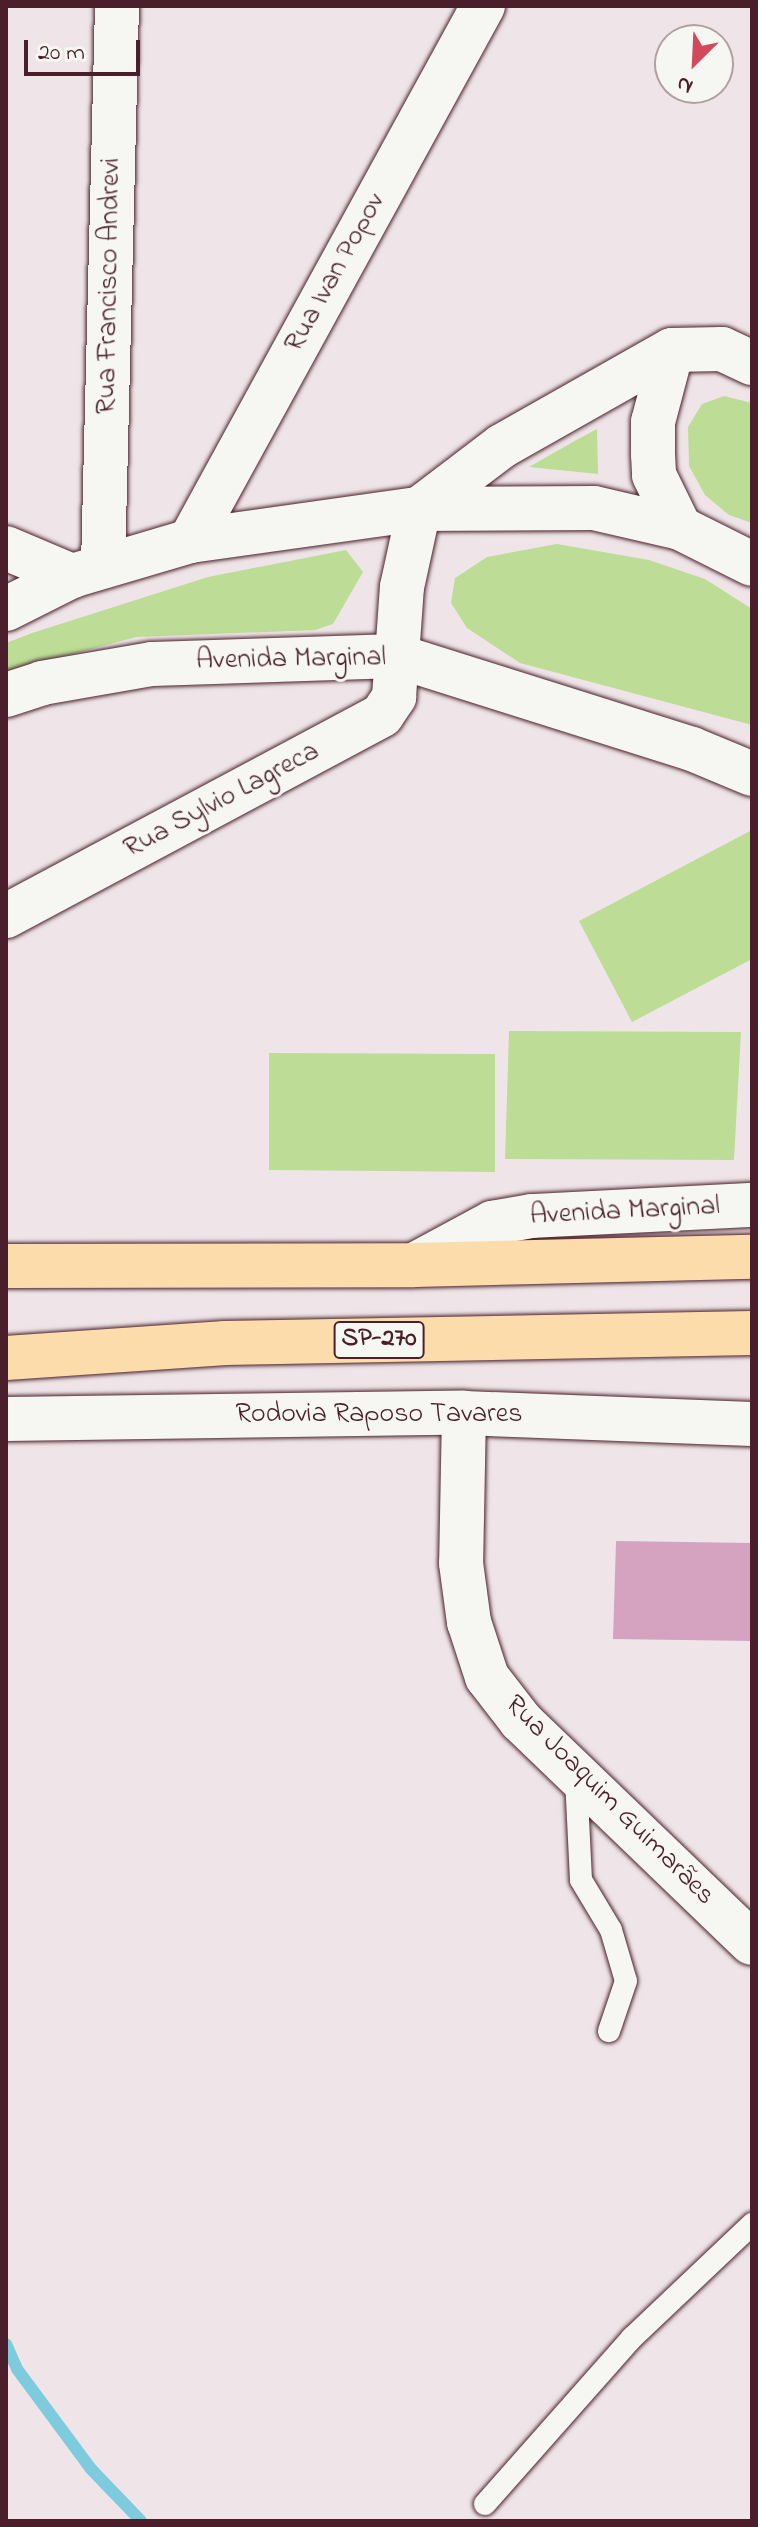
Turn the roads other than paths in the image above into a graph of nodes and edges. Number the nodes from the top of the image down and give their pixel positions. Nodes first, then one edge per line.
1 (117, 6) edge
2 (483, 6) edge
3 (672, 350) junction
4 (748, 355) edge
5 (419, 509) junction
6 (680, 528) junction
7 (190, 541) junction
8 (6, 548) edge
9 (752, 564) edge
10 (88, 571) junction
11 (6, 609) edge
12 (397, 656) junction
13 (6, 695) edge
14 (752, 774) edge
15 (6, 916) edge
16 (752, 1205) edge
17 (752, 1257) edge
18 (414, 1265) junction
19 (6, 1266) edge
20 (752, 1333) edge
21 (6, 1358) edge
22 (464, 1413) junction
23 (6, 1419) edge
24 (752, 1424) edge
25 (576, 1773) junction
26 (752, 1943) edge
27 (609, 2031) dead end
28 (752, 2224) edge
29 (485, 2504) dead end

1 - 10 main road, Rua Francisco Andrevi
2 - 7 main road, Rua Ivan Popov
3 - 4 main road
3 - 5 main road
3 - 6 main road
5 - 6 main road
5 - 7 main road
5 - 12 main road, Rua Sylvio Lagreca
6 - 9 main road
7 - 10 main road
8 - 10 main road
10 - 11 main road
12 - 13 main road, Avenida Marginal
12 - 14 main road, Avenida Marginal
12 - 15 main road, Rua Sylvio Lagreca
16 - 18 main road, Avenida Marginal
17 - 18 highway
18 - 19 highway
20 - 21 highway, SP-270
22 - 23 main road, Rodovia Raposo Tavares
22 - 24 main road, Rodovia Raposo Tavares
22 - 25 main road, Rua Joaquim Guimarães
25 - 26 main road, Rua Joaquim Guimarães
25 - 27 lane
28 - 29 lane

